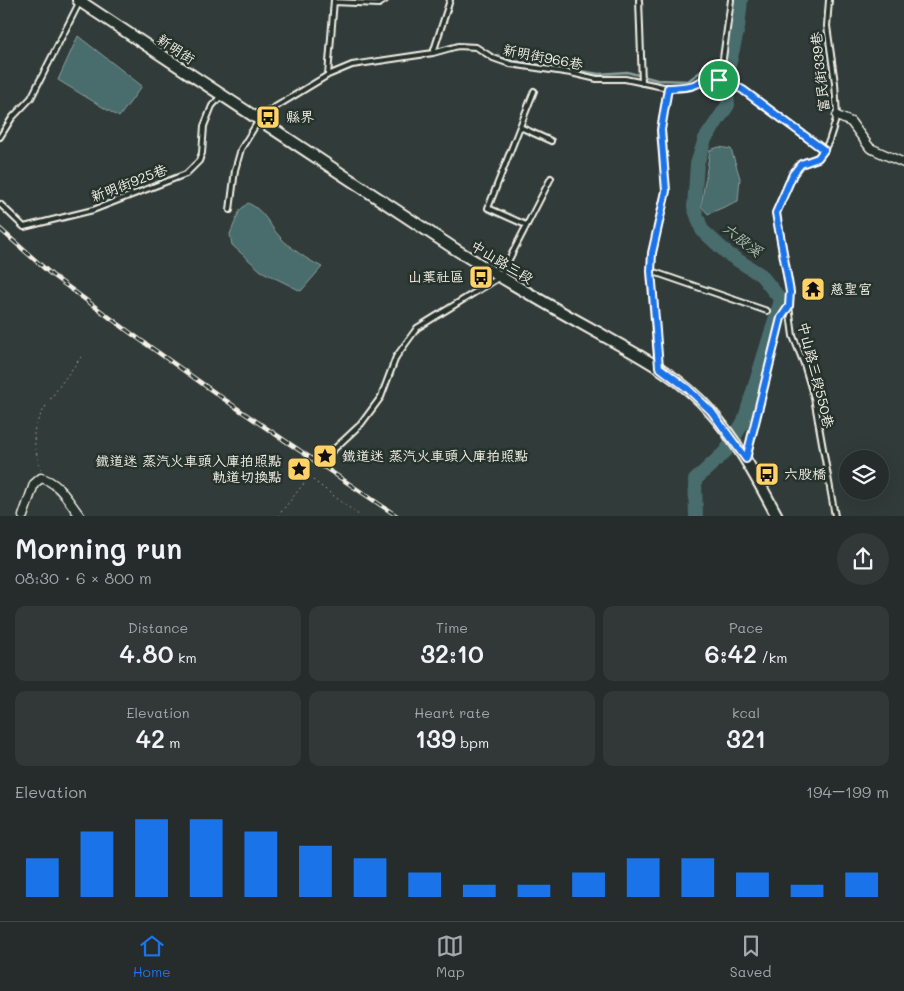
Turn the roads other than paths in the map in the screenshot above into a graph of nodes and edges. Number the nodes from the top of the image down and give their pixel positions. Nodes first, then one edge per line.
1 (385, 0) edge
2 (450, 0) edge
3 (639, 0) edge
4 (731, 0) edge
5 (829, 0) edge
6 (79, 1) edge
7 (334, 1) edge
8 (433, 53) junction
9 (721, 73) dead end
10 (328, 75) junction
11 (642, 83) junction
12 (668, 88) junction
13 (534, 91) dead end
14 (222, 95) junction
15 (837, 116) junction
16 (258, 119) junction
17 (520, 127) junction
18 (0, 137) edge
19 (551, 141) dead end
20 (829, 141) joint
21 (824, 150) junction
22 (904, 163) edge
23 (551, 178) dead end
24 (0, 204) edge
25 (230, 210) dead end
26 (526, 225) junction
27 (651, 271) junction
28 (500, 278) junction
29 (789, 306) junction
30 (767, 311) dead end
31 (659, 367) junction
32 (330, 452) dead end
33 (746, 459) junction
34 (23, 516) edge
35 (80, 516) edge
36 (777, 516) edge
37 (834, 516) edge

1 - 7 lane
2 - 8 lane
3 - 11 lane
4 - 9 lane
5 - 15 lane, 富民街339巷
6 - 14 street, 新明街
6 - 18 lane
7 - 10 lane
8 - 10 lane, 新明街966巷
8 - 11 lane, 新明街966巷
10 - 16 lane, 新明街966巷
11 - 12 lane, 新明街966巷
12 - 21 lane, 新明街966巷
12 - 27 lane
13 - 17 lane
14 - 16 street, 新明街
14 - 24 lane, 新明街925巷
15 - 20 lane, 富民街339巷
15 - 22 street
16 - 25 lane
16 - 28 street, 中山路三段
17 - 19 lane
17 - 26 lane
20 - 21 lane, 中山路三段550巷
21 - 29 lane, 中山路三段550巷
23 - 26 lane
26 - 28 lane
27 - 30 lane
27 - 31 lane
28 - 31 street, 中山路三段
28 - 32 lane
29 - 33 lane
29 - 37 lane, 中山路三段550巷
31 - 33 street, 中山路三段
33 - 36 street
34 - 35 street

